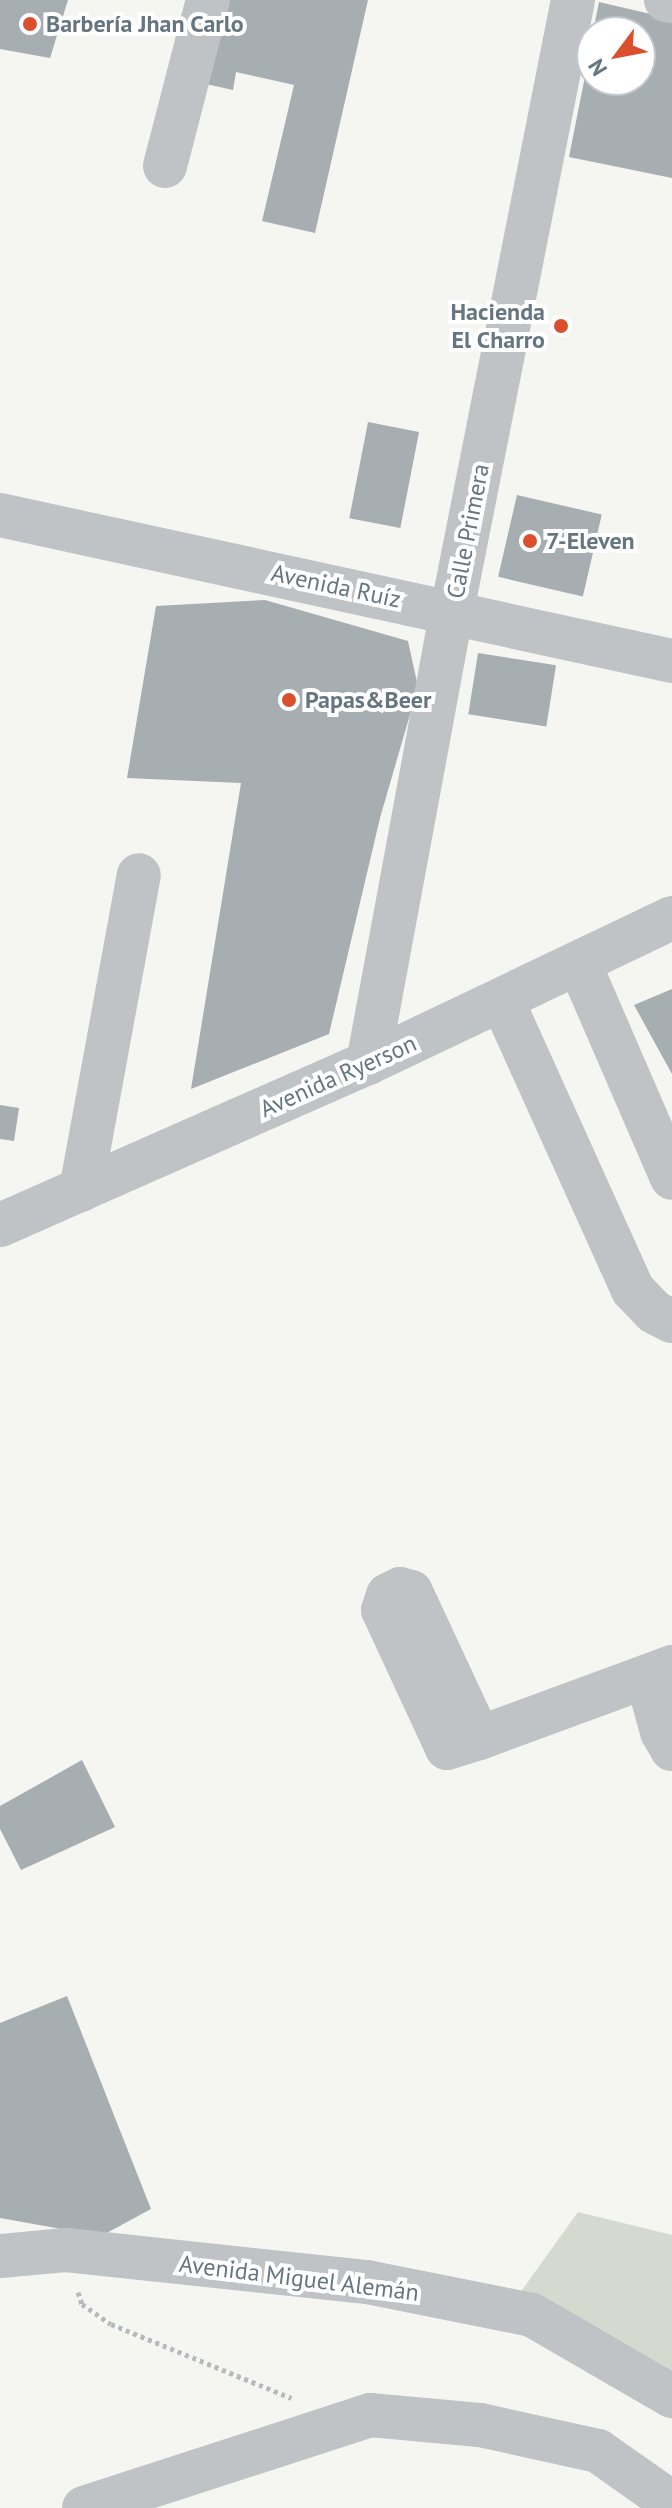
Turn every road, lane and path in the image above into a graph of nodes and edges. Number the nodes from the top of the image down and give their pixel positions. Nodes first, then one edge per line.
1 (208, 0) edge
2 (573, 0) edge
3 (666, 0) edge
4 (672, 1) edge
5 (165, 166) dead end
6 (0, 515) edge
7 (452, 611) junction
8 (672, 661) edge
9 (139, 875) dead end
10 (672, 918) edge
11 (579, 963) junction
12 (502, 1000) junction
13 (368, 1063) junction
14 (672, 1178) edge
15 (81, 1190) junction
16 (6, 1218) edge
17 (672, 1321) edge
18 (660, 1672) edge
19 (479, 1738) dead end
20 (672, 1749) edge
21 (66, 2250) junction
22 (0, 2256) edge
23 (672, 2396) edge
24 (299, 2401) dead end
25 (672, 2503) edge
26 (84, 2508) edge

1 - 5 street
2 - 7 street, Calle Primera
3 - 4 street
6 - 7 street, Avenida Ruíz
7 - 8 street, Avenida Ruíz
7 - 13 street, Calle Primera
9 - 15 street
10 - 11 street, Avenida Ryerson
11 - 12 street, Avenida Ryerson
11 - 14 street
12 - 13 street, Avenida Ryerson
12 - 17 street
13 - 15 street, Avenida Ryerson
15 - 16 street, Avenida Ryerson
18 - 19 street
18 - 20 street
21 - 22 street, Avenida Miguel Alemán
21 - 23 street, Avenida Miguel Alemán
21 - 24 path
25 - 26 street

